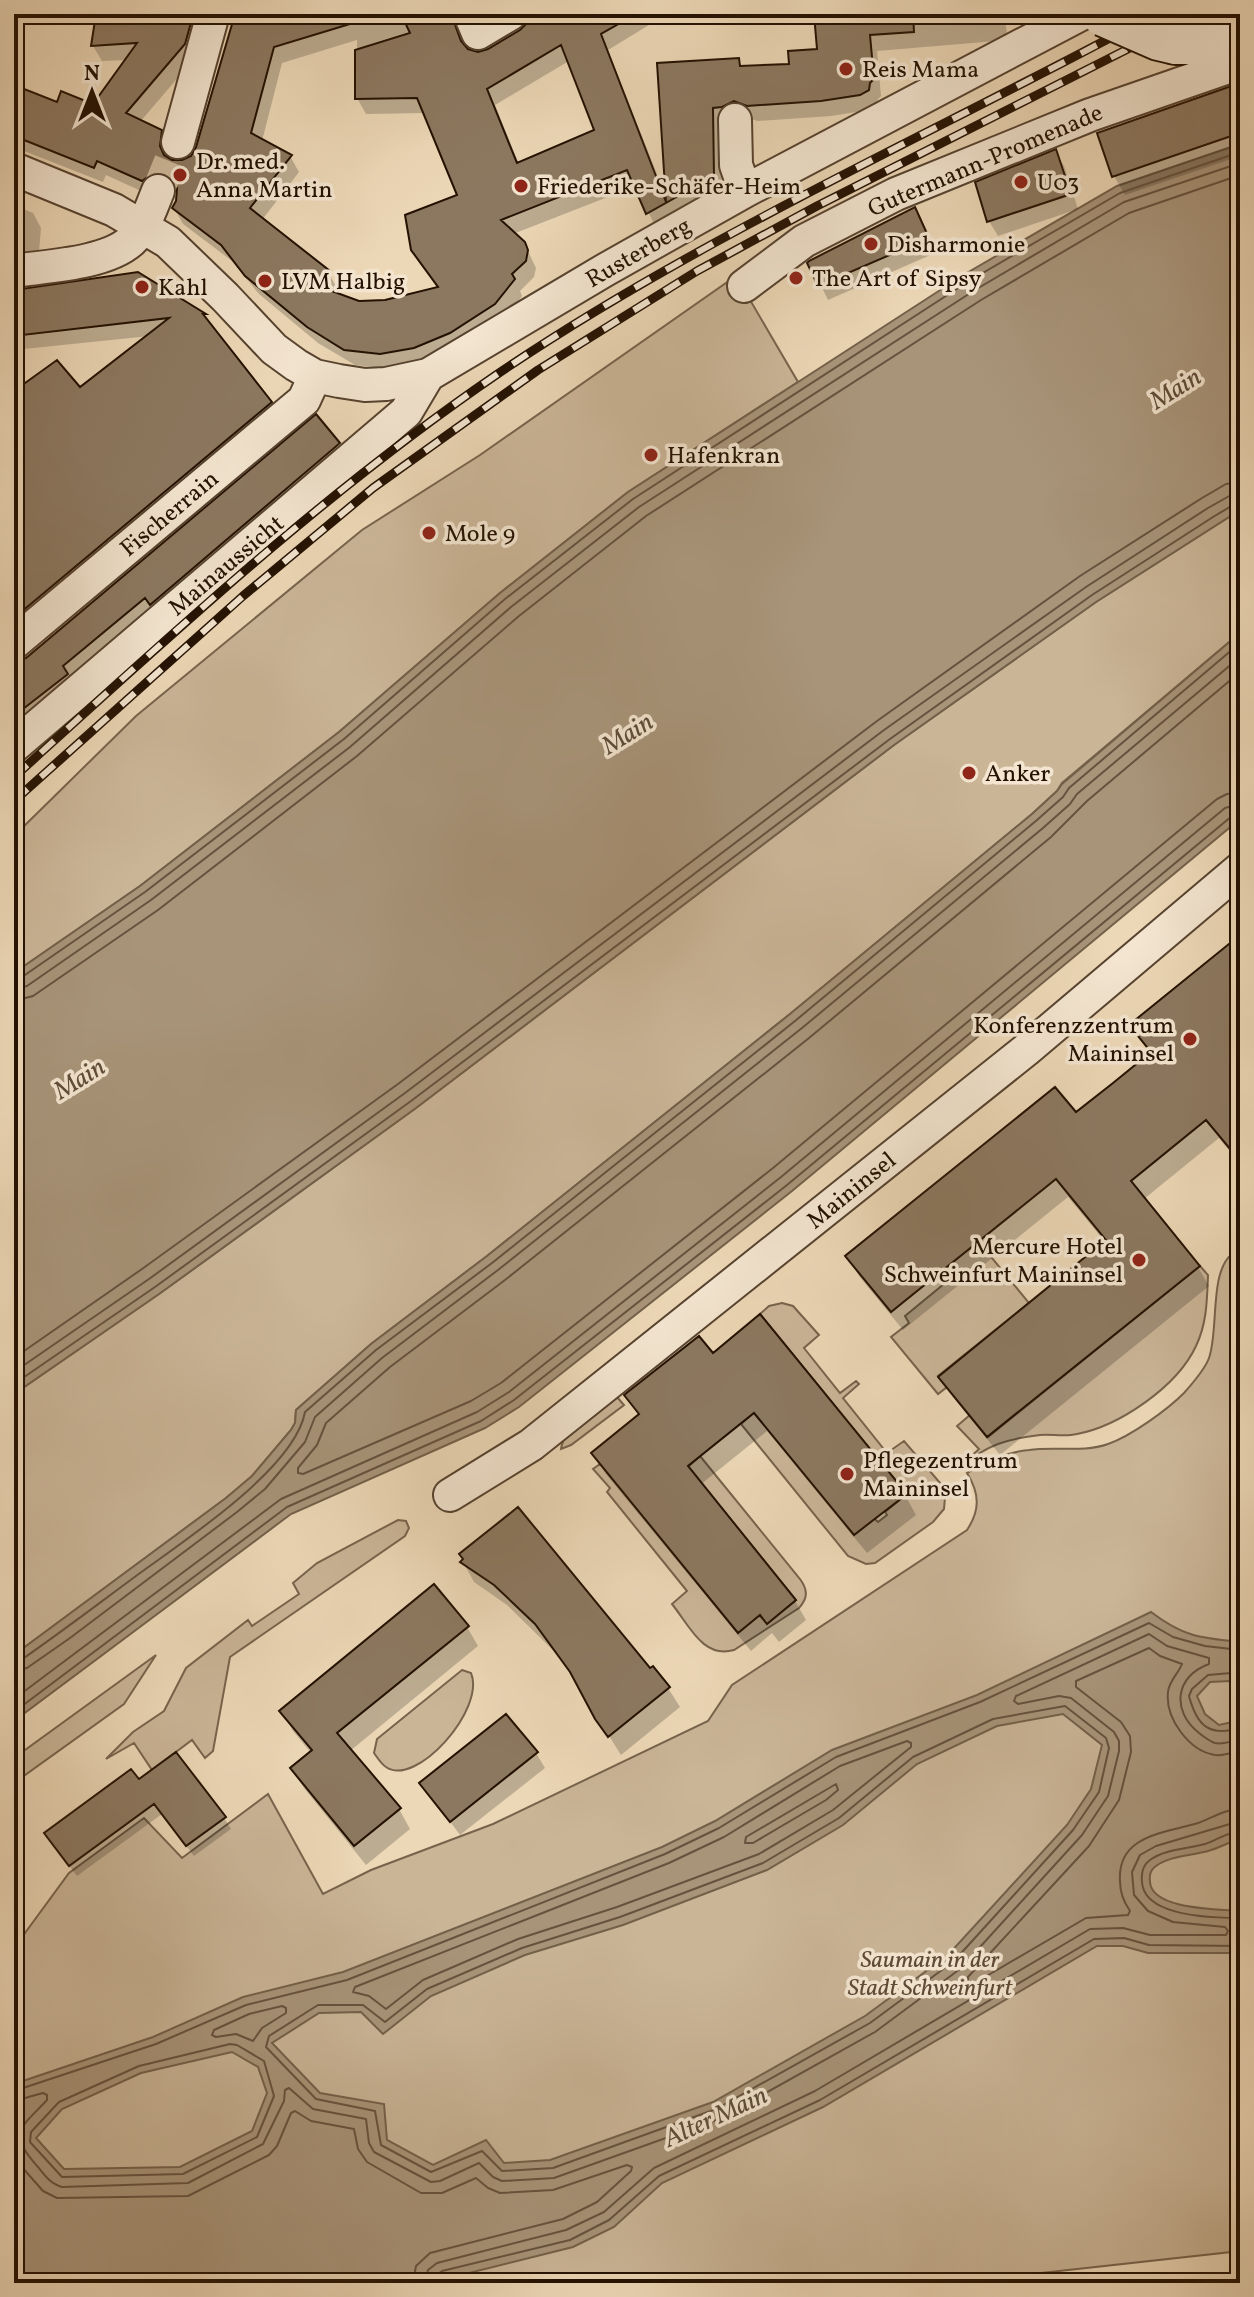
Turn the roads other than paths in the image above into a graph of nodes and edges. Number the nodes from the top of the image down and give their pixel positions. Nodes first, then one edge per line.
1 (213, 14) edge
2 (510, 14) edge
3 (1081, 14) edge
4 (1104, 14) edge
5 (474, 24) edge
6 (1039, 24) edge
7 (1240, 25) edge
8 (1240, 63) edge
9 (735, 120) dead end
10 (178, 142) tunnel mouth
11 (14, 169) edge
12 (158, 191) tunnel mouth
13 (745, 191) junction
14 (143, 226) junction
15 (14, 271) edge
16 (744, 286) dead end
17 (428, 375) junction
18 (315, 376) junction
19 (14, 643) edge
20 (14, 746) edge
21 (1240, 869) edge
22 (450, 1495) dead end

1 - 10 street
2 - 5 street
3 - 6 street, Rusterberg
4 - 7 main road, bridge
6 - 13 street, Rusterberg
8 - 16 street, Gutermann-Promenade
9 - 13 street
11 - 14 street
12 - 14 street
13 - 17 street, Rusterberg
14 - 15 street
14 - 18 street, Rusterberg
17 - 18 street, Rusterberg
17 - 20 street, Mainaussicht
18 - 19 street, Fischerrain
21 - 22 street, Maininsel

